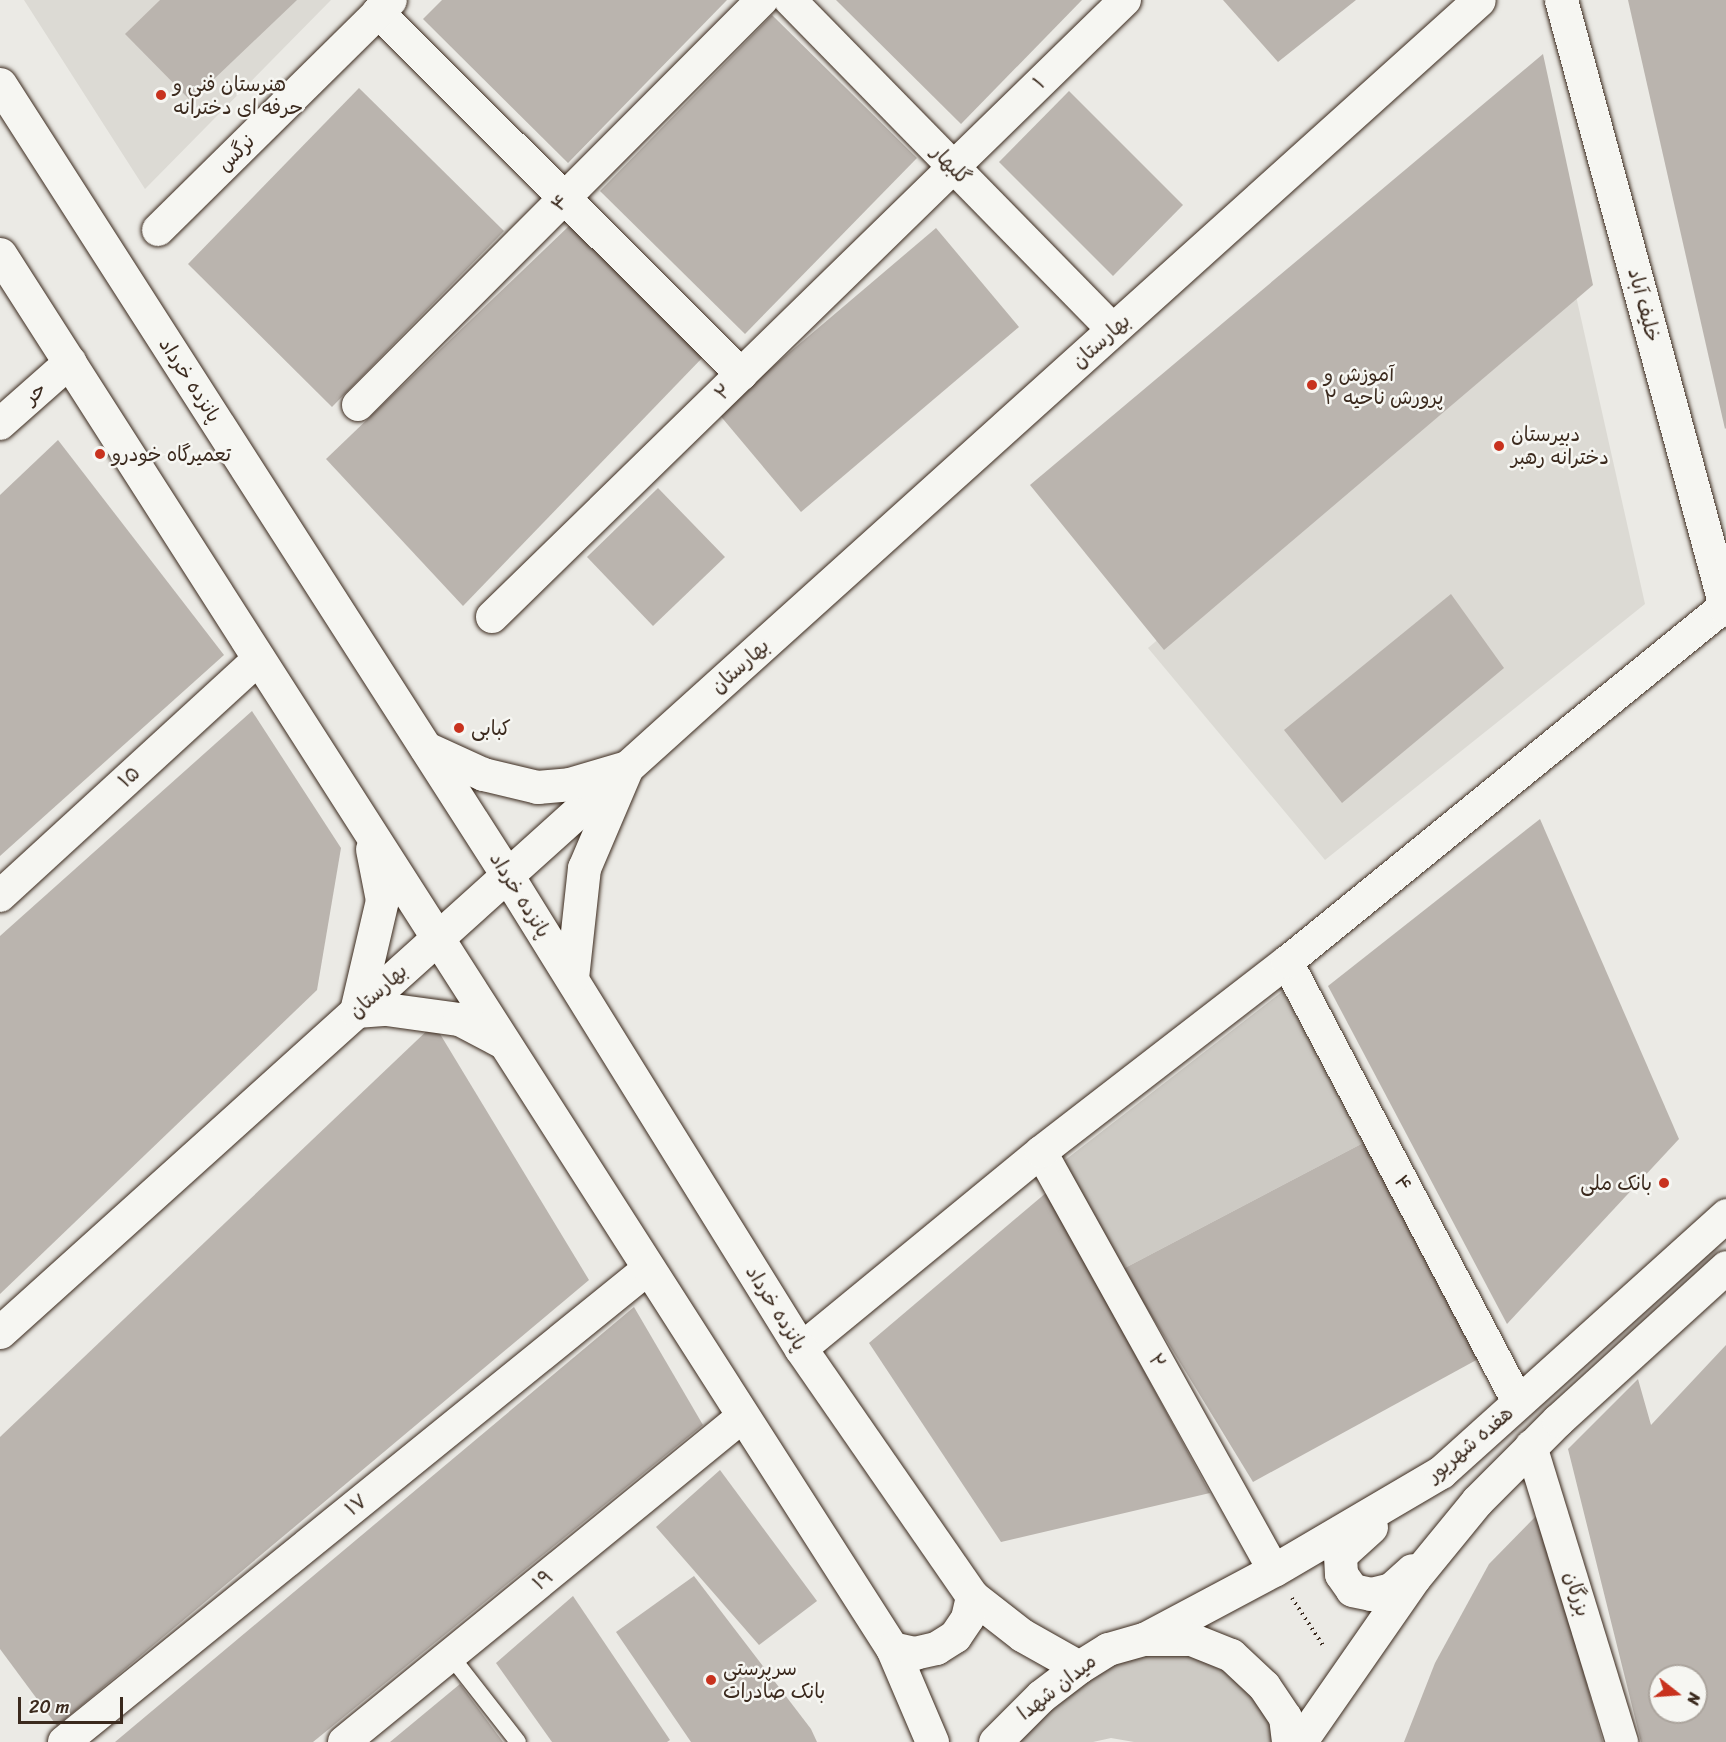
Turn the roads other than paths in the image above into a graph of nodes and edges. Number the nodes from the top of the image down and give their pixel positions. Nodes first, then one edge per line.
1 (762, 0) edge
2 (790, 0) edge
3 (1125, 0) edge
4 (1479, 0) edge
5 (1561, 0) edge
6 (385, 6) edge
7 (0, 84) edge
8 (953, 167) junction
9 (563, 199) junction
10 (158, 230) dead end
11 (0, 254) edge
12 (1113, 330) junction
13 (70, 362) junction
14 (741, 374) junction
15 (358, 405) dead end
16 (0, 424) edge
17 (1726, 608) edge
18 (492, 617) dead end
19 (259, 659) junction
20 (426, 747) junction
21 (627, 767) junction
22 (364, 824) junction
23 (507, 875) junction
24 (0, 896) edge
25 (437, 938) junction
26 (1287, 962) junction
27 (572, 978) junction
28 (356, 1011) junction
29 (504, 1043) junction
30 (1041, 1152) junction
31 (1726, 1215) edge
32 (1726, 1267) edge
33 (648, 1269) junction
34 (0, 1332) edge
35 (801, 1349) junction
36 (1519, 1403) junction
37 (742, 1417) junction
38 (1531, 1446) junction
39 (1441, 1472) junction
40 (1438, 1549) junction
41 (1274, 1570) junction
42 (972, 1596) junction
43 (1144, 1639) junction
44 (892, 1648) junction
45 (450, 1655) junction
46 (1079, 1668) junction
47 (64, 1742) edge
48 (344, 1742) edge
49 (518, 1742) edge
50 (932, 1742) edge
51 (995, 1742) edge
52 (1288, 1742) edge
53 (1300, 1742) edge
54 (1622, 1742) edge

1 - 9 street, ۴
2 - 8 street, گلبهار
3 - 8 street, ۱
4 - 12 main road, بهارستان
5 - 17 main road, خلیف آباد
6 - 9 street
6 - 10 street, نرگس
7 - 20 main road, پانزده خرداد
8 - 12 street, گلبهار
8 - 14 street, ۲
9 - 14 street
9 - 15 street, ۴
11 - 13 main road
12 - 21 main road, بهارستان
13 - 16 street, حر
13 - 19 main road
14 - 18 street, ۲
17 - 26 street
19 - 22 main road
19 - 24 street, ۱۵
20 - 21 main road
20 - 23 main road, پانزده خرداد
21 - 23 main road, بهارستان
21 - 27 main road
22 - 25 main road
22 - 28 main road
23 - 25 main road, بهارستان
23 - 27 main road, پانزده خرداد
25 - 28 main road, بهارستان
25 - 29 main road
26 - 30 street
26 - 36 street, ۴
27 - 35 main road, پانزده خرداد
28 - 29 main road
28 - 34 main road, بهارستان
29 - 33 main road
30 - 35 street
30 - 41 street, ۲
31 - 36 main road, هفده شهریور
32 - 38 main road, هفده شهریور
33 - 37 main road
33 - 47 street, ۱۷
35 - 42 main road, پانزده خرداد
36 - 39 main road, هفده شهریور
37 - 44 main road
37 - 45 street, ۱۹
38 - 40 main road, هفده شهریور
38 - 54 street, بزرگان
39 - 40 main road
39 - 41 main road, هفده شهریور
40 - 53 main road, هفده شهریور
41 - 43 main road, هفده شهریور
42 - 44 main road
42 - 46 main road, پانزده خرداد
43 - 46 main road, میدان شهدا
43 - 52 main road, میدان شهدا
44 - 50 main road
45 - 48 street, ۱۹
45 - 49 lane
46 - 51 main road, میدان شهدا

